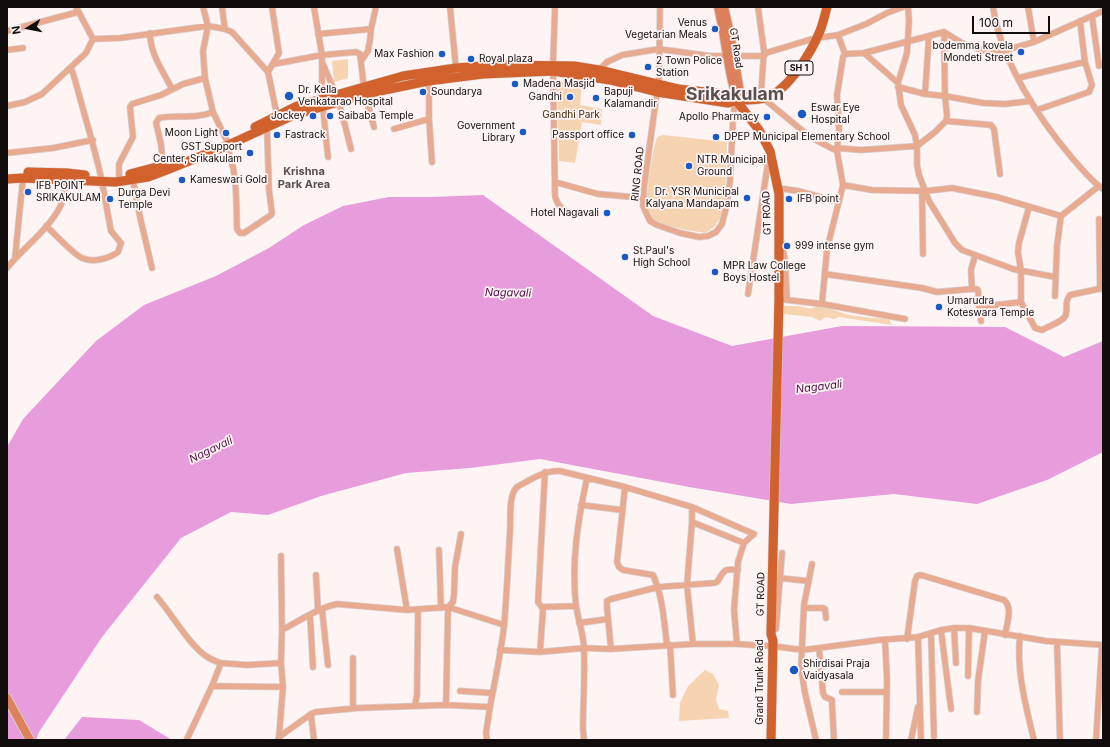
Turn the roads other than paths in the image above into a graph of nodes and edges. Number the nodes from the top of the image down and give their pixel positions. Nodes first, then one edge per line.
1 (203, 7) edge
2 (222, 7) edge
3 (272, 7) edge
4 (314, 7) edge
5 (376, 7) edge
6 (450, 7) edge
7 (555, 7) edge
8 (660, 7) edge
9 (718, 7) edge
10 (724, 7) edge
11 (758, 7) edge
12 (822, 7) edge
13 (827, 7) edge
14 (903, 7) edge
15 (908, 7) edge
16 (993, 7) edge
17 (1028, 7) edge
18 (77, 9) edge
19 (887, 10) edge
20 (1103, 11) edge
21 (1092, 16) junction
22 (1080, 21) junction
23 (208, 26) junction
24 (225, 29) junction
25 (371, 29) junction
26 (7, 30) edge
27 (944, 32) junction
28 (150, 34) junction
29 (318, 34) junction
30 (838, 35) junction
31 (929, 36) junction
32 (814, 38) junction
33 (93, 39) junction
34 (908, 41) junction
35 (1034, 42) junction
36 (23, 48) dead end
37 (7, 50) edge
38 (659, 50) junction
39 (1005, 50) junction
40 (864, 53) junction
41 (845, 54) junction
42 (731, 55) junction
43 (764, 56) junction
44 (322, 57) junction
45 (361, 61) junction
46 (1085, 62) junction
47 (274, 64) junction
48 (1099, 66) dead end
49 (71, 68) junction
50 (456, 68) junction
51 (553, 68) junction
52 (600, 70) junction
53 (268, 72) junction
54 (429, 77) junction
55 (205, 78) junction
56 (1018, 78) junction
57 (898, 85) junction
58 (658, 88) junction
59 (172, 89) junction
60 (365, 91) junction
61 (925, 94) junction
62 (762, 96) junction
63 (945, 96) junction
64 (738, 98) junction
65 (338, 99) junction
66 (1031, 101) junction
67 (323, 103) junction
68 (7, 106) edge
69 (1037, 110) junction
70 (213, 112) junction
71 (277, 116) junction
72 (429, 119) junction
73 (946, 121) junction
74 (267, 127) junction
75 (374, 127) dead end
76 (394, 129) dead end
77 (93, 140) junction
78 (226, 144) junction
79 (917, 146) junction
80 (351, 149) dead end
81 (837, 149) junction
82 (770, 151) junction
83 (7, 152) edge
84 (328, 158) dead end
85 (432, 162) dead end
86 (162, 166) junction
87 (7, 172) edge
88 (1000, 174) dead end
89 (118, 176) junction
90 (7, 178) edge
91 (23, 178) junction
92 (101, 179) junction
93 (66, 180) junction
94 (133, 180) junction
95 (555, 182) junction
96 (843, 185) junction
97 (1101, 187) edge
98 (778, 188) junction
99 (924, 191) junction
100 (644, 198) junction
101 (838, 202) junction
102 (1029, 207) junction
103 (574, 216) dead end
104 (1061, 216) junction
105 (1099, 219) dead end
106 (46, 226) junction
107 (923, 254) dead end
108 (975, 256) junction
109 (15, 258) junction
110 (7, 268) edge
111 (152, 268) dead end
112 (1021, 271) junction
113 (825, 274) junction
114 (1055, 276) junction
115 (1101, 288) edge
116 (972, 289) junction
117 (748, 294) dead end
118 (1055, 296) dead end
119 (783, 299) junction
120 (1021, 302) junction
121 (822, 304) junction
122 (979, 307) junction
123 (905, 319) dead end
124 (981, 321) dead end
125 (545, 472) junction
126 (587, 478) junction
127 (625, 487) junction
128 (582, 505) junction
129 (692, 507) junction
130 (622, 510) junction
131 (692, 522) junction
132 (461, 534) dead end
133 (744, 542) junction
134 (397, 549) dead end
135 (439, 550) dead end
136 (777, 554) junction
137 (281, 556) dead end
138 (812, 564) dead end
139 (738, 570) junction
140 (316, 575) dead end
141 (779, 578) junction
142 (808, 581) junction
143 (687, 585) junction
144 (658, 587) junction
145 (157, 596) dead end
146 (576, 606) junction
147 (448, 607) junction
148 (542, 607) junction
149 (441, 608) junction
150 (804, 608) junction
151 (320, 610) junction
152 (407, 610) junction
153 (418, 610) junction
154 (310, 615) junction
155 (826, 618) dead end
156 (608, 619) junction
157 (579, 623) junction
158 (504, 624) junction
159 (954, 628) junction
160 (969, 628) junction
161 (282, 630) junction
162 (941, 630) junction
163 (986, 631) junction
164 (771, 633) junction
165 (931, 633) junction
166 (1006, 635) junction
167 (1020, 636) junction
168 (918, 637) junction
169 (907, 639) junction
170 (885, 640) junction
171 (1057, 642) junction
172 (693, 644) junction
173 (737, 644) junction
174 (669, 645) junction
175 (1102, 645) edge
176 (770, 646) junction
177 (584, 648) junction
178 (819, 648) junction
179 (611, 649) junction
180 (500, 650) junction
181 (803, 650) junction
182 (540, 652) junction
183 (353, 658) dead end
184 (221, 663) junction
185 (281, 663) junction
186 (956, 663) dead end
187 (328, 665) dead end
188 (313, 667) dead end
189 (968, 676) dead end
190 (212, 686) junction
191 (283, 687) junction
192 (460, 691) dead end
193 (842, 692) dead end
194 (887, 692) junction
195 (492, 694) junction
196 (673, 695) dead end
197 (920, 697) junction
198 (7, 698) edge
199 (446, 705) junction
200 (415, 706) junction
201 (490, 707) junction
202 (353, 708) junction
203 (951, 709) dead end
204 (976, 712) dead end
205 (311, 714) junction
206 (934, 736) dead end
207 (279, 738) edge
208 (187, 739) dead end
209 (30, 740) edge
210 (314, 740) edge
211 (487, 740) edge
212 (584, 740) edge
213 (767, 740) edge
214 (771, 740) edge
215 (816, 740) edge
216 (834, 740) edge
217 (886, 740) edge
218 (911, 740) edge
219 (921, 740) edge
220 (1034, 740) edge
221 (1060, 740) edge
222 (1096, 740) edge

1 - 23 street
2 - 24 street
3 - 47 street
4 - 29 street
5 - 25 street
6 - 50 street
7 - 51 street
8 - 38 street, RING ROAD
9 - 42 main road, GT Road
10 - 42 main road
11 - 43 street
12 - 32 main road, SH 1
13 - 32 main road, SH 1
14 - 19 street
15 - 34 street
16 - 39 street
17 - 35 street
18 - 26 street
18 - 33 street
19 - 30 street
20 - 21 street
21 - 22 street
21 - 48 street
22 - 35 street
22 - 46 street
23 - 24 street
23 - 28 street
23 - 55 street
24 - 53 street
25 - 29 street
25 - 45 street
27 - 31 street
27 - 39 street
27 - 63 street
28 - 33 street
28 - 59 street
29 - 44 street
30 - 32 street
30 - 41 street
31 - 34 street
31 - 61 street
32 - 43 street
32 - 62 main road, SH 1
33 - 49 street
34 - 40 street
34 - 57 street
35 - 39 street
36 - 37 street
38 - 42 street
38 - 52 street
38 - 58 street, RING ROAD
39 - 56 street
40 - 41 street
40 - 57 street
41 - 81 street
42 - 43 street
42 - 64 main road, GT Road
43 - 62 street
44 - 45 street
44 - 47 street
44 - 65 street
44 - 67 street
45 - 60 street
46 - 56 street
46 - 69 street
47 - 53 street
49 - 68 street
49 - 77 street
50 - 51 main road, SH 1
50 - 54 main road, SH 1
51 - 52 main road, SH 1
51 - 54 main road, SH 1
51 - 58 main road, SH 1
51 - 95 street
52 - 58 main road, SH 1
53 - 71 street
54 - 60 main road, SH 1
54 - 72 street
55 - 59 street
55 - 70 street
56 - 66 street
57 - 61 street
57 - 79 street
58 - 64 main road, SH 1
58 - 100 street, RING ROAD
59 - 89 street
60 - 65 main road, SH 1
60 - 75 street
61 - 63 street
62 - 64 main road, SH 1
62 - 81 street
63 - 66 street
63 - 73 street
64 - 82 main road, GT ROAD
64 - 100 street, RING ROAD
65 - 67 main road, SH 1
65 - 80 street
66 - 69 street
67 - 71 main road, SH 1
67 - 74 main road, SH 1
67 - 84 street
69 - 97 street
70 - 78 street
70 - 86 street
71 - 78 main road, SH 1
72 - 76 street
72 - 85 street
73 - 79 street
73 - 88 street
74 - 78 main road, SH 1
74 - 78 street
77 - 83 street
77 - 92 street
78 - 86 main road, SH 1
78 - 94 main road, SH 1
79 - 81 street
79 - 99 street
81 - 96 street
82 - 98 main road, GT ROAD
82 - 117 street
86 - 89 main road, SH 1
87 - 92 main road, SH 1
89 - 92 main road, SH 1
90 - 91 main road, SH 1
91 - 93 main road, SH 1
91 - 109 street
92 - 93 main road, SH 1
92 - 94 main road, SH 1
92 - 106 street
93 - 106 street
94 - 111 street
95 - 100 street
95 - 103 street
96 - 99 street
96 - 101 street
97 - 104 street
98 - 101 street
98 - 119 main road, GT ROAD
99 - 102 street
99 - 107 street
99 - 108 street
101 - 113 street
102 - 104 street
102 - 112 street
104 - 114 street
105 - 115 street
106 - 109 street
108 - 112 street
108 - 116 street
109 - 110 street
112 - 114 street
112 - 120 street
113 - 116 street
113 - 121 street
114 - 118 street
115 - 120 street
116 - 122 street
119 - 121 street
119 - 136 main road, GT ROAD
120 - 122 street
121 - 123 street
122 - 124 street
125 - 126 street
125 - 148 street
125 - 158 street
126 - 127 street
126 - 128 street
127 - 129 street
127 - 130 street
128 - 130 street
128 - 146 street
129 - 131 street
129 - 133 street
130 - 144 street
131 - 133 street
131 - 143 street
132 - 147 street
133 - 139 street
134 - 152 street
135 - 149 street
136 - 141 street
136 - 164 main road, GT ROAD
137 - 161 street
138 - 142 street
139 - 143 street
139 - 173 street
140 - 151 street
141 - 142 street
141 - 164 street
142 - 150 street
143 - 144 street
143 - 172 street
144 - 156 street
144 - 174 street
145 - 184 street
146 - 148 street
146 - 157 street
147 - 149 street
147 - 158 street
147 - 199 street
148 - 182 street
149 - 153 street
150 - 155 street
150 - 181 street
151 - 152 street
151 - 154 street
151 - 187 street
152 - 153 street
153 - 200 street
154 - 161 street
154 - 188 street
156 - 157 street
156 - 179 street
157 - 177 street
158 - 180 street
159 - 160 street
159 - 162 street
159 - 186 street
160 - 163 street
160 - 189 street
161 - 185 street
162 - 165 street
162 - 203 street
163 - 166 street
163 - 204 street
164 - 176 main road, Grand Trunk Road
165 - 168 street
165 - 206 street
166 - 167 street
166 - 169 street
167 - 171 street
167 - 220 street
168 - 169 street
168 - 197 street
169 - 170 street
170 - 178 street
170 - 194 street
171 - 175 street
171 - 221 street
172 - 173 street
172 - 174 street
173 - 176 street
174 - 179 street
174 - 196 street
175 - 222 street
176 - 181 street
176 - 213 main road, Grand Trunk Road
176 - 214 main road, Grand Trunk Road
177 - 179 street
177 - 182 street
177 - 212 street
178 - 181 street
178 - 216 street
180 - 182 street
180 - 195 street
181 - 215 street
183 - 202 street
184 - 185 street
184 - 190 street
185 - 191 street
190 - 191 street
190 - 208 street
191 - 207 street
192 - 195 street
193 - 194 street
194 - 217 street
195 - 201 street
197 - 218 street
197 - 219 street
198 - 209 main road
199 - 200 street
199 - 201 street
200 - 202 street
201 - 211 street
202 - 205 street
205 - 207 street
205 - 210 street

